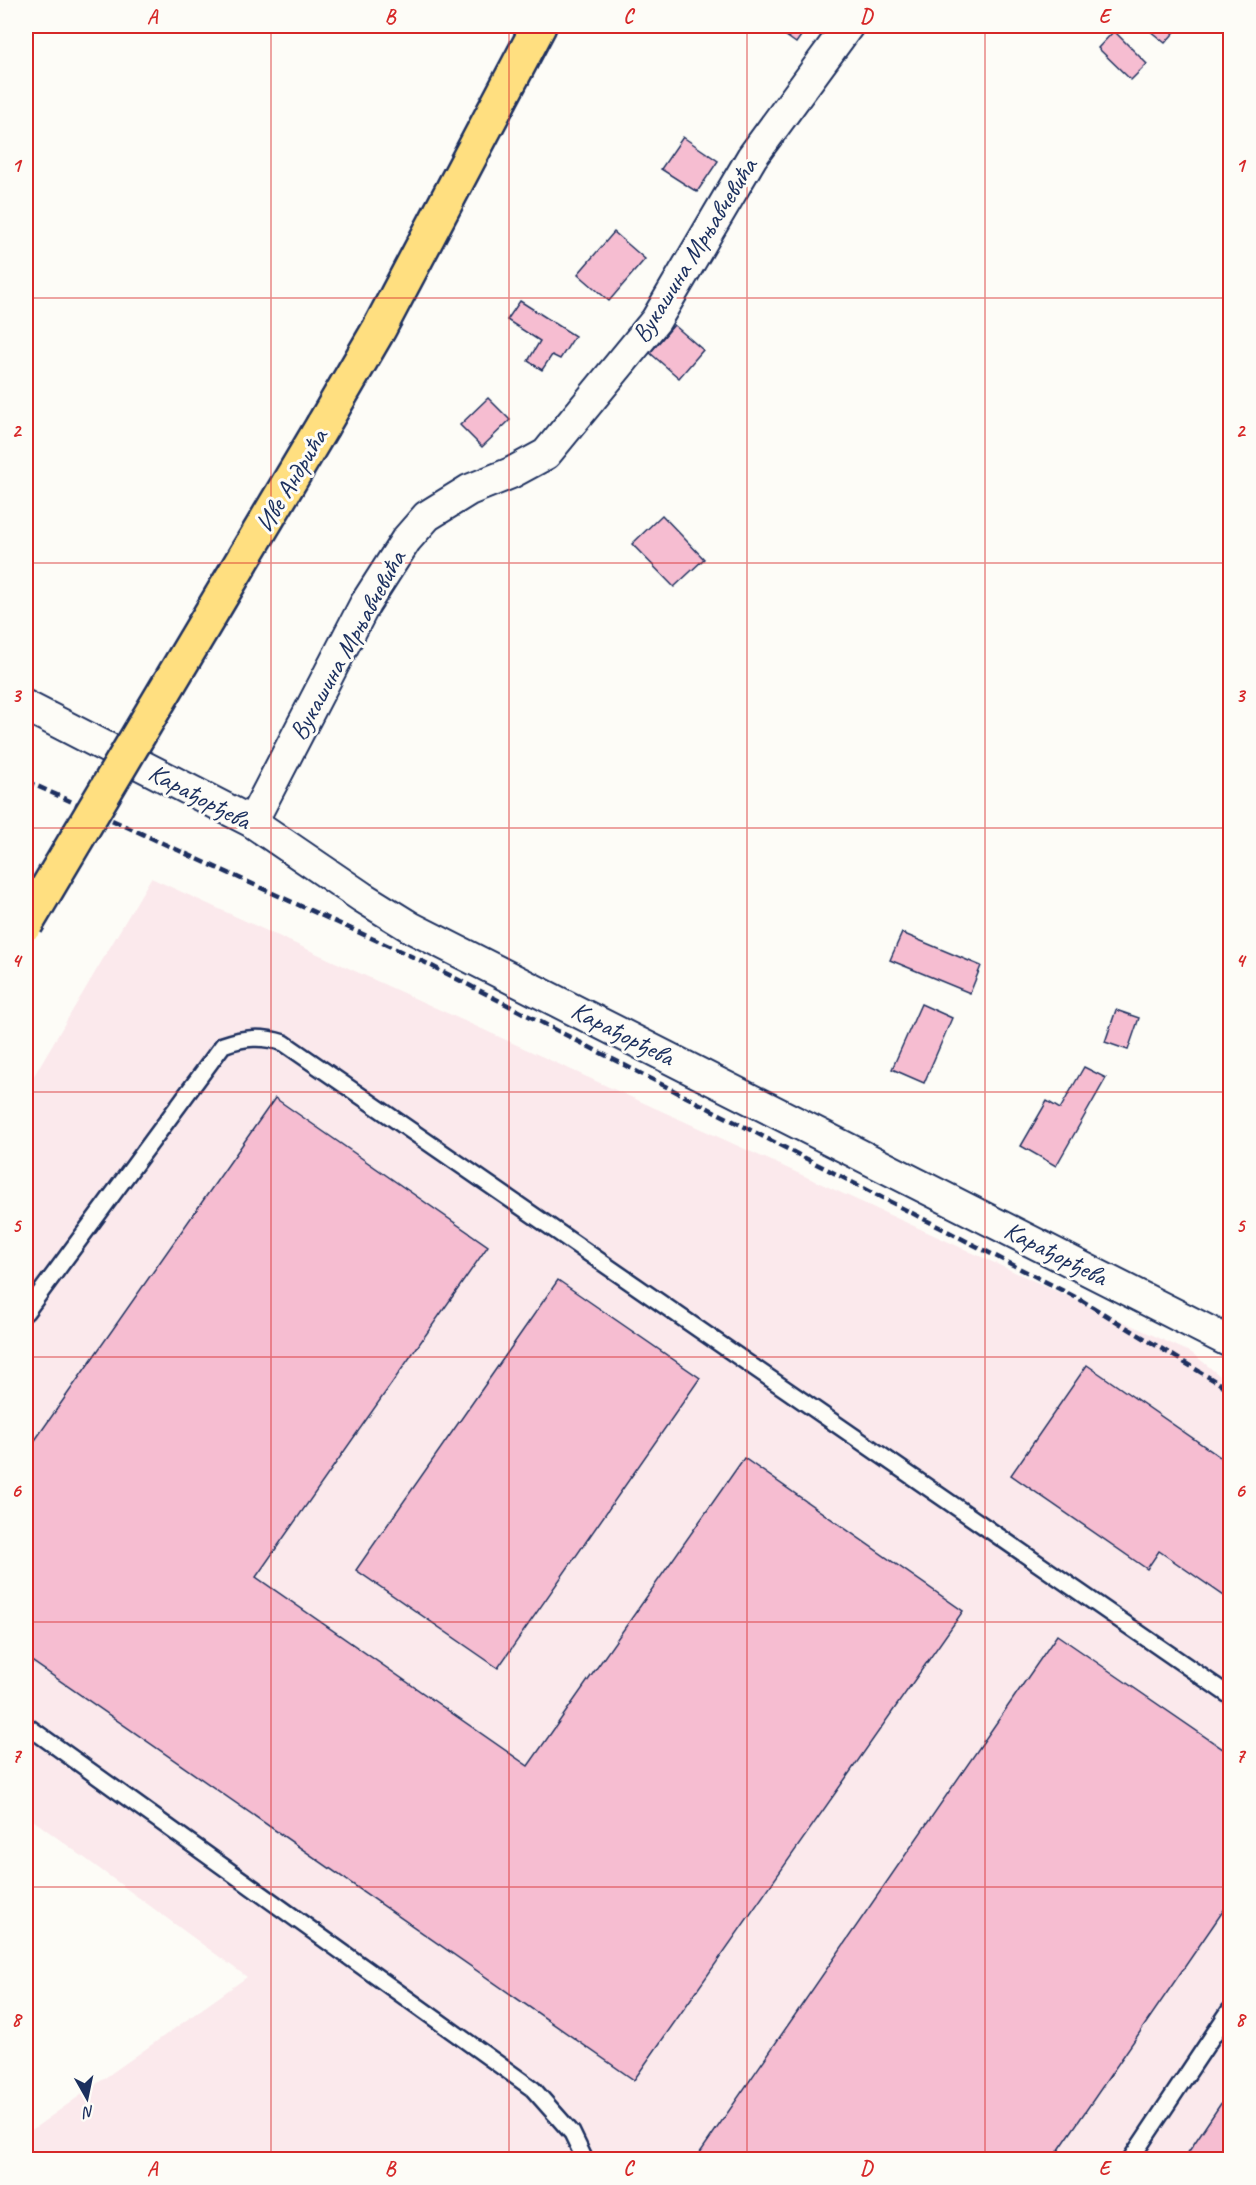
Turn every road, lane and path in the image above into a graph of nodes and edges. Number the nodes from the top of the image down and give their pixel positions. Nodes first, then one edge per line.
1 (539, 26) edge
2 (848, 26) edge
3 (26, 706) edge
4 (252, 822) junction
5 (26, 924) edge
6 (26, 1312) edge
7 (1230, 1342) edge
8 (1230, 1696) edge
9 (26, 1725) edge
10 (1230, 2010) edge
11 (585, 2160) edge
12 (1130, 2160) edge

1 - 5 main road, Иве Андрића, bridge
2 - 4 street, Вукашина Мрњавчевића
3 - 4 street, Карађорђева
4 - 7 street, Карађорђева
6 - 8 lane
9 - 11 lane
10 - 12 lane

